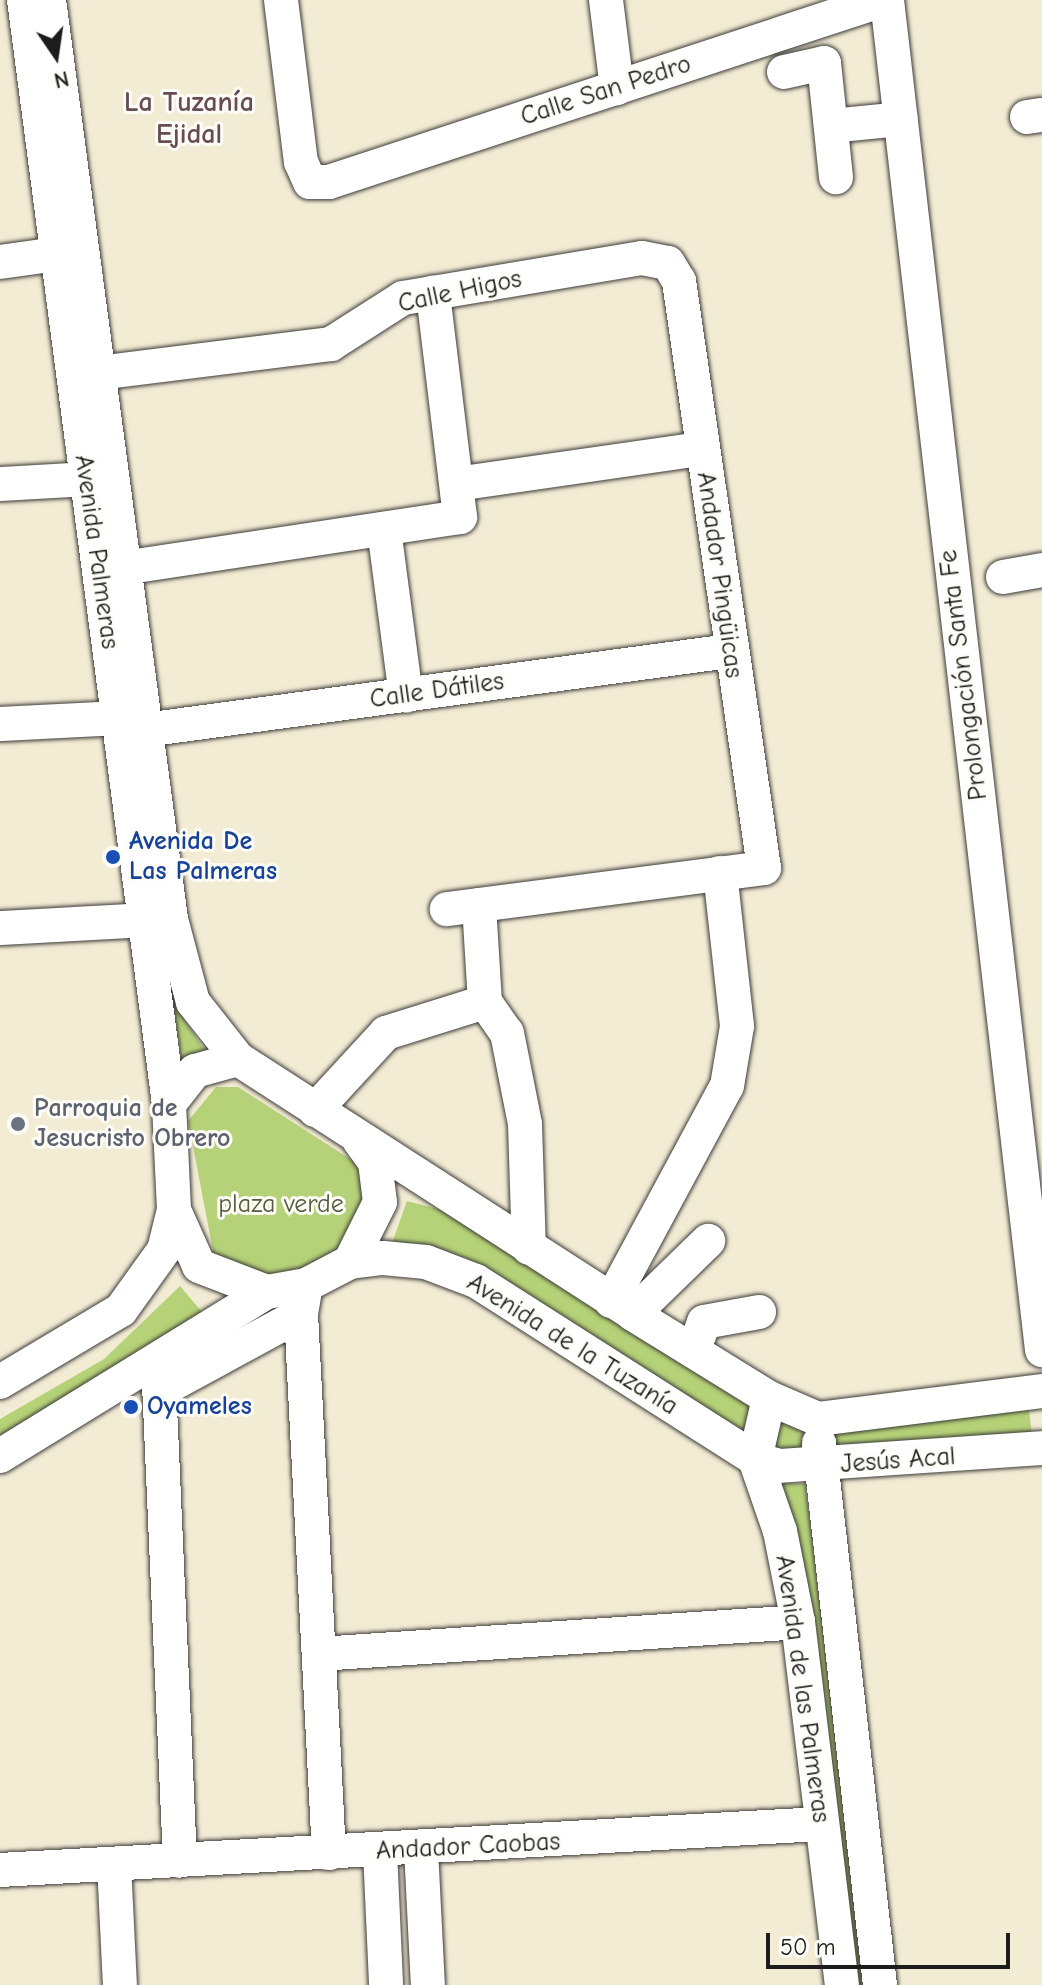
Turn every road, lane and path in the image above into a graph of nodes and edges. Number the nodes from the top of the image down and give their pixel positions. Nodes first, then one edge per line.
1 (281, 0) edge
2 (606, 0) edge
3 (885, 0) edge
4 (30, 8) edge
5 (784, 72) dead end
6 (617, 88) junction
7 (901, 119) junction
8 (831, 126) junction
9 (836, 177) dead end
10 (57, 254) junction
11 (0, 262) edge
12 (679, 281) joint
13 (433, 293) junction
14 (98, 373) junction
15 (701, 449) junction
16 (99, 479) junction
17 (0, 484) edge
18 (458, 501) junction
19 (384, 529) junction
20 (123, 568) junction
21 (1042, 570) edge
22 (1003, 577) dead end
23 (729, 651) junction
24 (406, 696) junction
25 (0, 724) edge
26 (131, 724) junction
27 (720, 873) junction
28 (158, 920) junction
29 (0, 928) edge
30 (485, 1002) junction
31 (238, 1059) junction
32 (169, 1104) junction
33 (315, 1110) junction
34 (358, 1138) junction
35 (174, 1210) junction
36 (708, 1241) dead end
37 (529, 1248) junction
38 (350, 1262) junction
39 (267, 1292) junction
40 (304, 1299) junction
41 (622, 1307) junction
42 (759, 1312) dead end
43 (1042, 1350) edge
44 (693, 1351) junction
45 (161, 1375) junction
46 (0, 1382) edge
47 (1042, 1391) edge
48 (769, 1398) junction
49 (818, 1419) junction
50 (1042, 1448) edge
51 (0, 1456) edge
52 (755, 1459) junction
53 (820, 1466) junction
54 (798, 1622) junction
55 (319, 1654) junction
56 (821, 1824) junction
57 (421, 1849) junction
58 (380, 1851) junction
59 (329, 1853) junction
60 (180, 1861) junction
61 (114, 1864) junction
62 (0, 1870) edge
63 (120, 1985) edge
64 (386, 1985) edge
65 (428, 1985) edge
66 (842, 1985) edge
67 (880, 1985) edge

1 - 6 street, Calle San Pedro
2 - 6 street
3 - 6 street, Calle San Pedro
3 - 7 street, Prolongación Santa Fe
4 - 10 street, Avenida Palmeras
4 - 14 street, Avenida Palmeras
5 - 8 street
7 - 8 street
7 - 43 street, Prolongación Santa Fe
8 - 9 street
10 - 11 street
10 - 16 street, Avenida Palmeras
12 - 13 street, Calle Higos
12 - 15 street, Andador Pingüicas
13 - 14 street, Calle Higos
13 - 18 street
14 - 16 street, Avenida Palmeras
15 - 18 street
15 - 23 street, Andador Pingüicas
16 - 17 street
16 - 20 street, Avenida Palmeras
16 - 26 street, Avenida Palmeras
18 - 19 street
19 - 20 street
19 - 24 street
20 - 26 street, Avenida Palmeras
21 - 22 street
23 - 24 street, Calle Dátiles
23 - 27 street, Andador Pingüicas
24 - 26 street, Calle Dátiles
25 - 26 street, Calle Dátiles
26 - 28 street, Avenida Palmeras
27 - 30 street
27 - 41 street
28 - 29 street
28 - 31 street, Avenida Palmeras
28 - 32 street, Avenida Palmeras
30 - 33 street
30 - 37 street
31 - 32 street
31 - 33 street
32 - 35 street
33 - 34 street
34 - 37 street
34 - 38 street
35 - 39 street
35 - 46 street
36 - 41 street
37 - 41 street
38 - 40 street, Avenida de la Tuzanía
38 - 52 street, Avenida de la Tuzanía
39 - 40 street, Avenida de la Tuzanía
39 - 45 street, Avenida de la Tuzanía
40 - 45 street
40 - 55 street
41 - 44 street
42 - 44 street
44 - 48 street
45 - 51 street, Avenida de la Tuzanía
45 - 60 street
47 - 49 street, Jesús Acal
48 - 49 street
48 - 52 street
49 - 53 street, Avenida de las Palmeras
50 - 53 street, Jesús Acal
52 - 53 street, Jesús Acal
52 - 54 street, Avenida de las Palmeras
53 - 67 street, Avenida de las Palmeras
54 - 55 street
54 - 56 street, Avenida de las Palmeras
55 - 59 street
56 - 57 street, Andador Caobas
56 - 66 street, Avenida de las Palmeras
57 - 58 street, Andador Caobas
57 - 65 street
58 - 59 street, Andador Caobas
58 - 64 street
59 - 60 street, Andador Caobas
60 - 61 street, Andador Caobas
61 - 62 street, Andador Caobas
61 - 63 street

